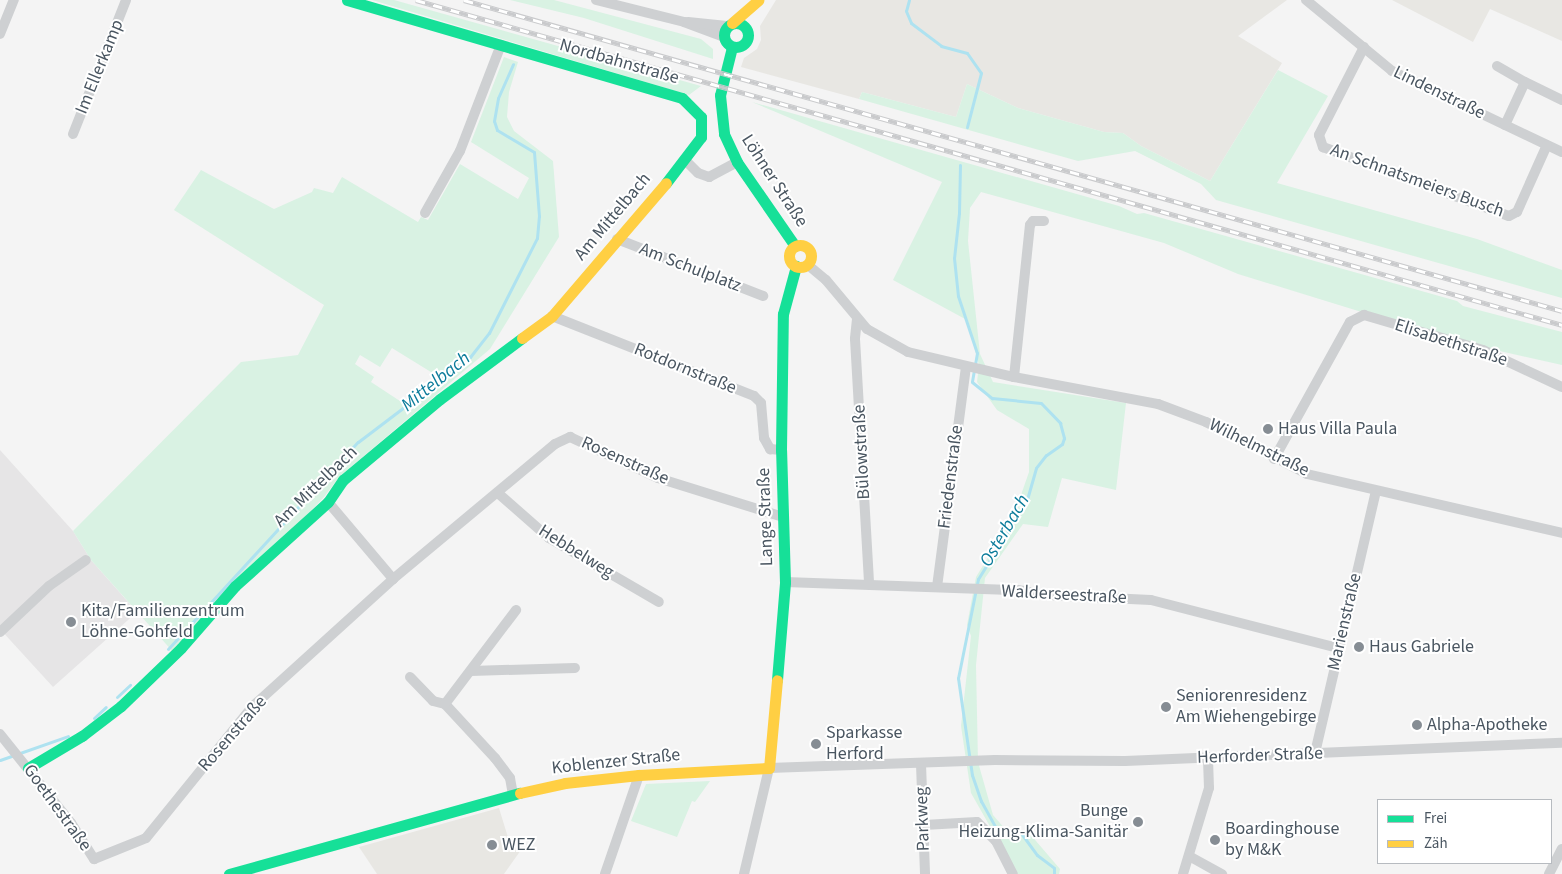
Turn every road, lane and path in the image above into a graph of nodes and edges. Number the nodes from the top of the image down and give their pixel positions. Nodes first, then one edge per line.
1 (14, 0) edge
2 (126, 0) edge
3 (347, 0) edge
4 (596, 0) edge
5 (758, 0) edge
6 (1306, 0) edge
7 (728, 29) junction
8 (748, 33) junction
9 (0, 34) edge
10 (501, 45) junction
11 (732, 47) junction
12 (1364, 48) junction
13 (1497, 66) dead end
14 (1525, 82) junction
15 (1562, 100) edge
16 (1505, 125) junction
17 (73, 134) dead end
18 (1547, 145) junction
19 (1562, 152) edge
20 (686, 160) junction
21 (737, 162) junction
22 (425, 213) dead end
23 (1044, 221) dead end
24 (617, 239) junction
25 (795, 246) junction
26 (808, 265) junction
27 (796, 266) junction
28 (763, 296) dead end
29 (552, 316) junction
30 (857, 319) junction
31 (969, 367) junction
32 (1014, 377) junction
33 (1562, 387) edge
34 (781, 450) junction
35 (1274, 459) junction
36 (1376, 491) junction
37 (499, 494) junction
38 (328, 502) junction
39 (783, 517) junction
40 (1562, 534) edge
41 (86, 560) dead end
42 (393, 579) junction
43 (785, 582) junction
44 (869, 585) junction
45 (937, 587) junction
46 (659, 602) dead end
47 (516, 610) dead end
48 (0, 632) edge
49 (1338, 648) junction
50 (575, 668) dead end
51 (471, 671) junction
52 (410, 677) dead end
53 (445, 704) junction
54 (0, 734) edge
55 (1562, 743) edge
56 (1315, 753) junction
57 (1208, 758) junction
58 (958, 762) joint
59 (921, 764) junction
60 (28, 768) junction
61 (769, 768) junction
62 (639, 775) junction
63 (513, 795) junction
64 (924, 825) junction
65 (1562, 850) edge
66 (1189, 856) junction
67 (94, 859) joint
68 (229, 874) edge
69 (605, 874) edge
70 (744, 874) edge
71 (925, 874) edge
72 (1013, 874) edge
73 (1183, 874) edge
74 (1222, 874) edge
75 (1549, 874) edge

1 - 9 street
2 - 17 street, Im Ellerkamp
3 - 10 street, Nordbahnstraße
4 - 7 street
5 - 7 street
5 - 8 street
6 - 12 street, Lindenstraße
7 - 8 street
7 - 11 street
8 - 11 street
10 - 20 street, Nordbahnstraße
10 - 22 street
11 - 21 street, Löhner Straße
12 - 16 street, Lindenstraße
12 - 18 street, An Schnatsmeiers Busch
13 - 14 street
14 - 15 street
14 - 16 street, Lindenstraße
16 - 18 street, Lindenstraße
18 - 19 street, Lindenstraße
20 - 21 street
20 - 24 street, Am Mittelbach
21 - 25 street, Löhner Straße
23 - 32 street
24 - 28 street, Am Schulplatz
24 - 29 street, Am Mittelbach
25 - 26 street
25 - 27 street
26 - 27 street
26 - 30 street
27 - 34 street, Lange Straße
29 - 34 street, Rotdornstraße
29 - 38 street, Am Mittelbach
30 - 31 street
30 - 44 street, Bülowstraße
31 - 32 street, Wilhelmstraße
31 - 45 street, Friedenstraße
32 - 35 street, Wilhelmstraße
33 - 35 street, Elisabethstraße
34 - 39 street, Lange Straße
35 - 36 street, Wilhelmstraße
36 - 40 street, Wilhelmstraße
36 - 49 street, Marienstraße
37 - 39 street, Rosenstraße
37 - 42 street, Rosenstraße
37 - 46 street, Hebbelweg
38 - 42 street
38 - 60 street, Am Mittelbach
39 - 43 street, Lange Straße
41 - 48 street
42 - 67 street, Rosenstraße
43 - 44 street, Walderseestraße
43 - 61 street, Lange Straße
44 - 45 street, Walderseestraße
45 - 49 street, Walderseestraße
47 - 51 street
49 - 56 street, Marienstraße
50 - 51 street
51 - 53 street
52 - 53 street
53 - 63 street
54 - 60 street, Goethestraße
55 - 56 street, Herforder Straße
56 - 57 street, Herforder Straße
57 - 58 street, Herforder Straße
57 - 66 street
58 - 59 street, Koblenzer Straße
59 - 61 street, Koblenzer Straße
59 - 64 street, Parkweg
60 - 67 street, Goethestraße
61 - 62 street, Koblenzer Straße
61 - 70 street
62 - 63 street, Koblenzer Straße
62 - 69 street
63 - 68 street, Koblenzer Straße
64 - 71 street, Parkweg
64 - 72 street
65 - 75 street
66 - 73 street
66 - 74 street

